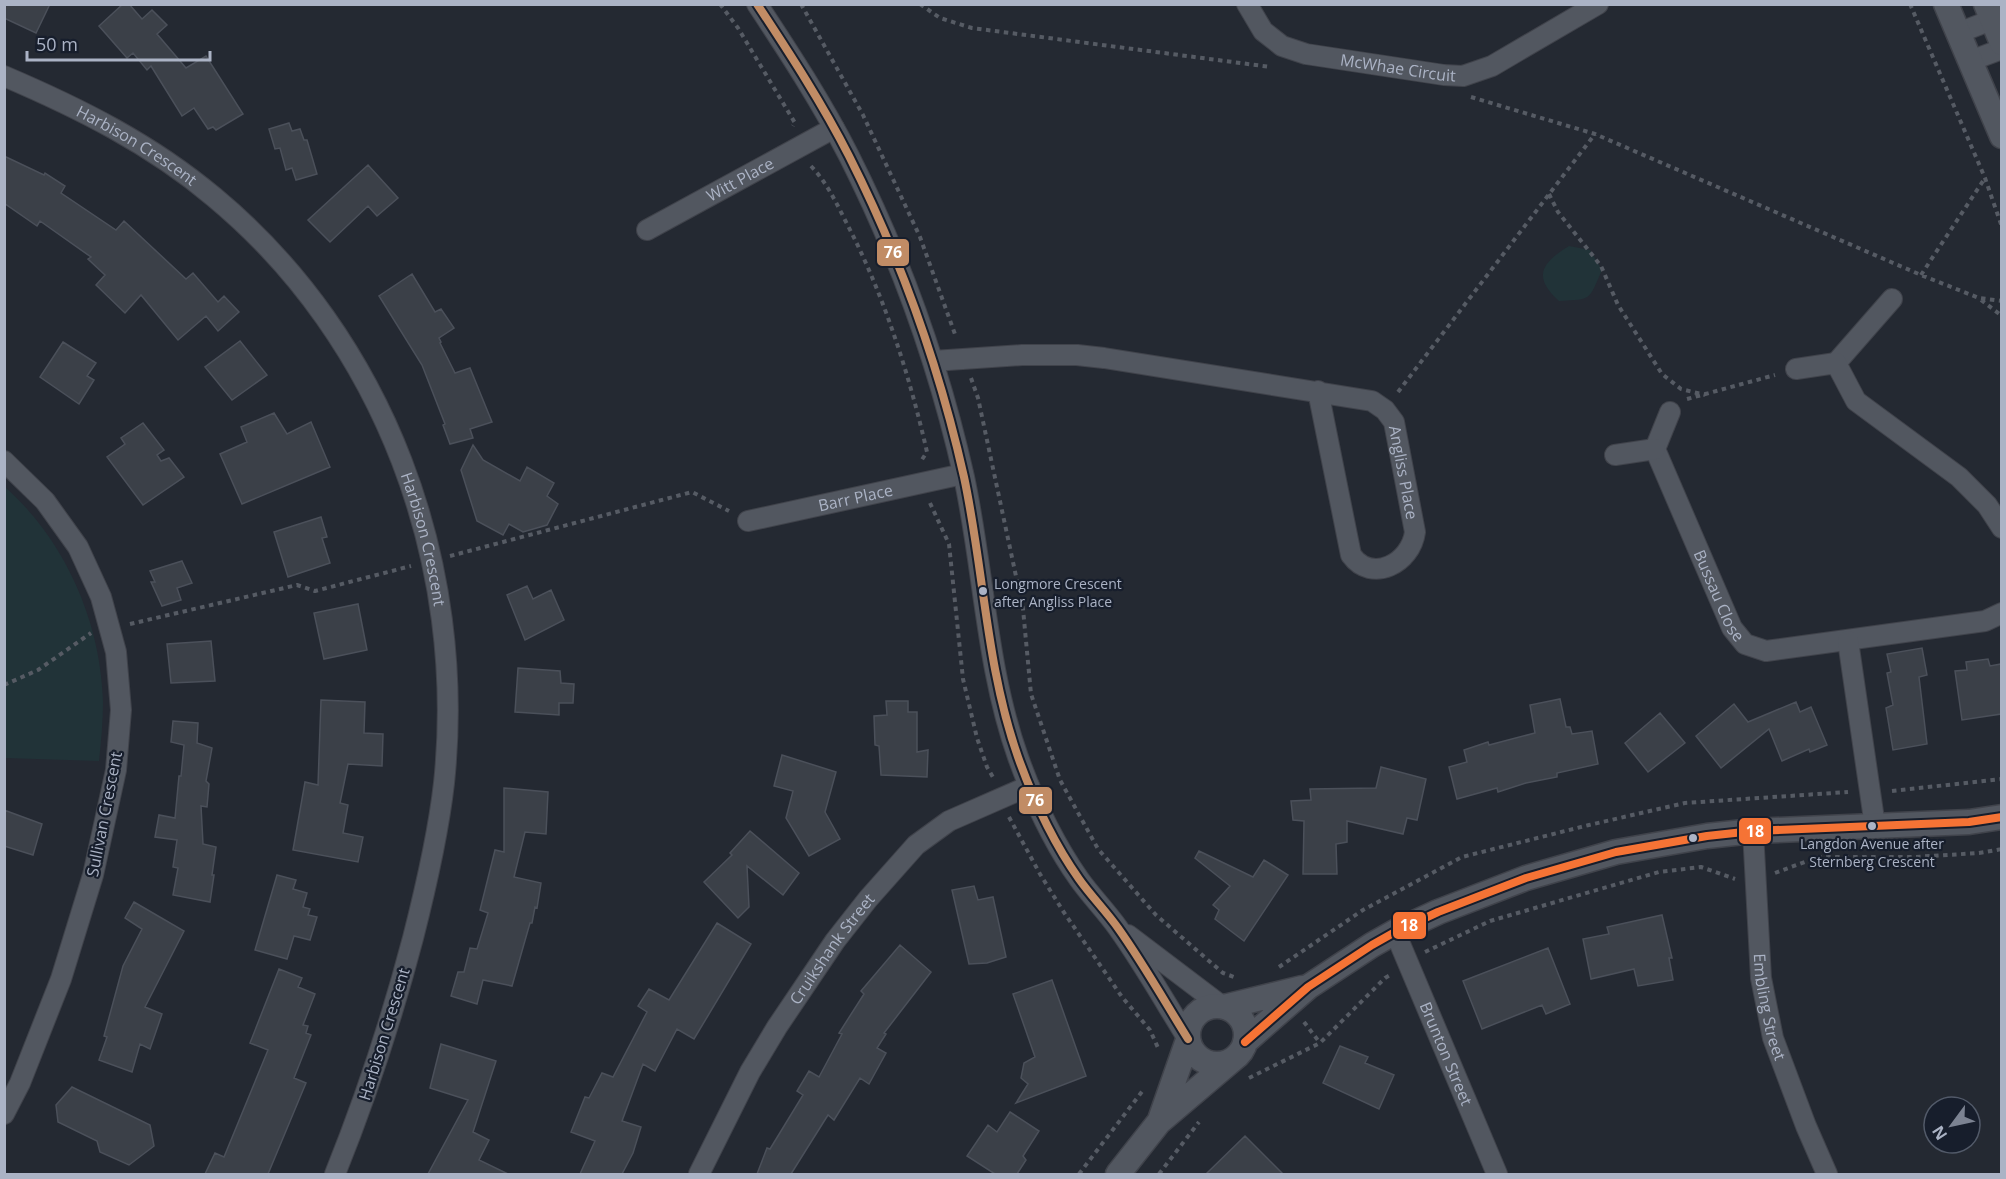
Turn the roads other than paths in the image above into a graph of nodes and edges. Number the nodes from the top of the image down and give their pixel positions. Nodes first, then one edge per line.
1 (758, 4) edge
2 (1247, 4) edge
3 (1946, 4) edge
4 (1592, 6) edge
5 (1993, 14) edge
6 (1958, 33) junction
7 (2001, 42) edge
8 (2001, 49) edge
9 (1970, 61) junction
10 (4, 76) edge
11 (834, 128) junction
12 (2001, 136) edge
13 (647, 230) dead end
14 (1892, 299) dead end
15 (933, 361) junction
16 (1836, 363) junction
17 (1796, 369) road end
18 (1318, 391) junction
19 (1670, 412) road end
20 (1655, 449) junction
21 (1616, 455) dead end
22 (4, 461) edge
23 (963, 474) junction
24 (748, 521) road end
25 (2001, 528) edge
26 (2001, 612) edge
27 (1848, 641) junction
28 (1029, 786) junction
29 (2001, 817) edge
30 (1875, 826) junction
31 (1753, 831) junction
32 (1118, 928) junction
33 (1395, 932) junction
34 (1308, 987) junction
35 (1224, 1007) junction
36 (1188, 1039) junction
37 (1239, 1050) junction
38 (4, 1114) edge
39 (1159, 1122) junction
40 (335, 1174) edge
41 (699, 1174) edge
42 (1118, 1174) edge
43 (1497, 1174) edge
44 (1827, 1174) edge

1 - 11 street
2 - 4 street, McWhae Circuit
3 - 6 street
5 - 6 street
5 - 7 street
6 - 9 street
8 - 9 street
9 - 12 street
10 - 40 street, Harbison Crescent
11 - 13 street, Witt Place
11 - 15 street
14 - 16 street
15 - 18 street, Angliss Place
15 - 23 street
16 - 17 street
16 - 25 street
18 - 18 street, Angliss Place
19 - 20 street
20 - 21 street
20 - 27 street, Bussau Close
22 - 38 street, Sullivan Crescent
23 - 24 street, Barr Place
23 - 28 street
26 - 27 street, Bussau Close
27 - 30 street
28 - 32 street
28 - 41 street, Cruikshank Street
29 - 30 street
30 - 31 street
31 - 33 street
31 - 44 street, Embling Street
32 - 35 street
32 - 36 street
33 - 34 street
33 - 43 street, Brunton Street
34 - 35 street
34 - 37 street
35 - 36 street
35 - 37 street
36 - 37 street
36 - 39 street
37 - 39 street
39 - 42 street

